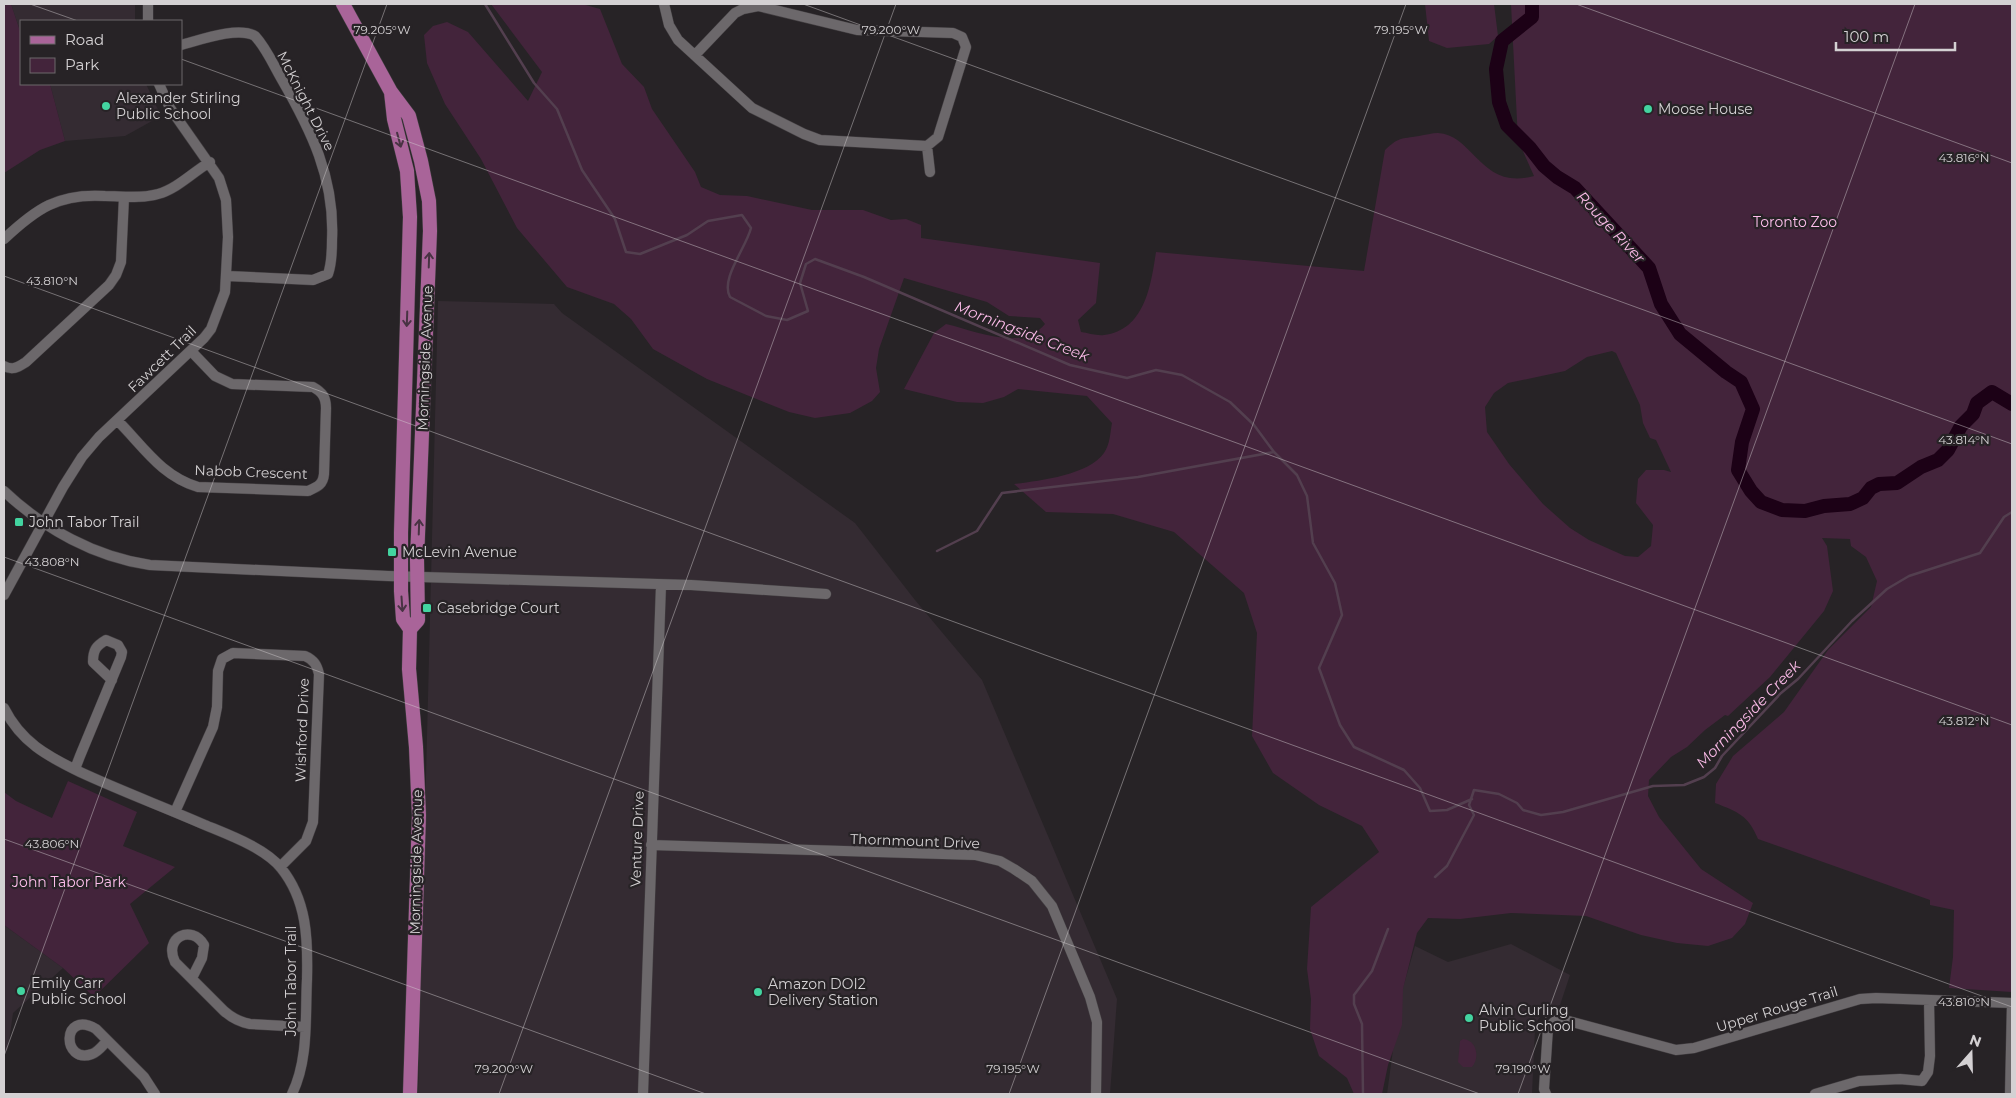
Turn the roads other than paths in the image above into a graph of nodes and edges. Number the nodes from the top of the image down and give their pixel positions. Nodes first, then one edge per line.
1 (148, 4) edge
2 (343, 4) edge
3 (664, 4) edge
4 (148, 20) edge
5 (182, 44) edge
6 (695, 56) junction
7 (158, 85) edge
8 (391, 92) junction
9 (927, 146) junction
10 (210, 162) junction
11 (930, 172) dead end
12 (124, 197) junction
13 (4, 239) edge
14 (227, 276) junction
15 (192, 352) junction
16 (4, 366) edge
17 (117, 420) junction
18 (4, 491) edge
19 (43, 523) junction
20 (401, 576) junction
21 (418, 576) junction
22 (661, 585) junction
23 (826, 594) dead end
24 (4, 595) edge
25 (410, 629) junction
26 (112, 680) dead end
27 (4, 708) edge
28 (75, 769) junction
29 (175, 812) junction
30 (651, 845) junction
31 (280, 867) junction
32 (192, 978) dead end
33 (1929, 1000) junction
34 (2012, 1003) edge
35 (305, 1027) junction
36 (107, 1041) dead end
37 (155, 1094) edge
38 (292, 1094) edge
39 (410, 1094) edge
40 (643, 1094) edge
41 (1096, 1094) edge
42 (1546, 1094) edge
43 (1815, 1094) edge
44 (2010, 1094) edge

1 - 4 street
2 - 8 main road, Morningside Avenue
3 - 6 street
5 - 14 street, McKnight Drive
6 - 9 street
6 - 9 street
7 - 10 street, Fawcett Trail
8 -> 20 main road, Morningside Avenue
21 -> 8 main road, Morningside Avenue
9 - 11 street
10 - 12 street
10 - 14 street, Fawcett Trail
12 - 13 street
12 - 16 street
14 - 15 street, Fawcett Trail
15 - 17 street, Fawcett Trail
15 - 17 street, Nabob Crescent
17 - 19 street, Fawcett Trail
18 - 19 street
19 - 20 street
19 - 24 street
20 - 21 street
20 -> 25 main road, Morningside Avenue
21 - 22 street
21 - 25 main road, Morningside Avenue
22 - 23 street
22 - 30 street, Venture Drive
25 - 39 main road, Morningside Avenue
26 - 28 street
27 - 28 street, John Tabor Trail
28 - 29 street, John Tabor Trail
29 - 31 street, John Tabor Trail
29 - 31 street, Wishford Drive
30 - 40 street, Venture Drive
30 - 41 street, Thornmount Drive
31 - 35 street, John Tabor Trail
32 - 35 street
33 - 34 street, Upper Rouge Trail
33 - 42 street, Upper Rouge Trail
33 - 43 street
34 - 44 street
35 - 38 street, John Tabor Trail
36 - 37 street

